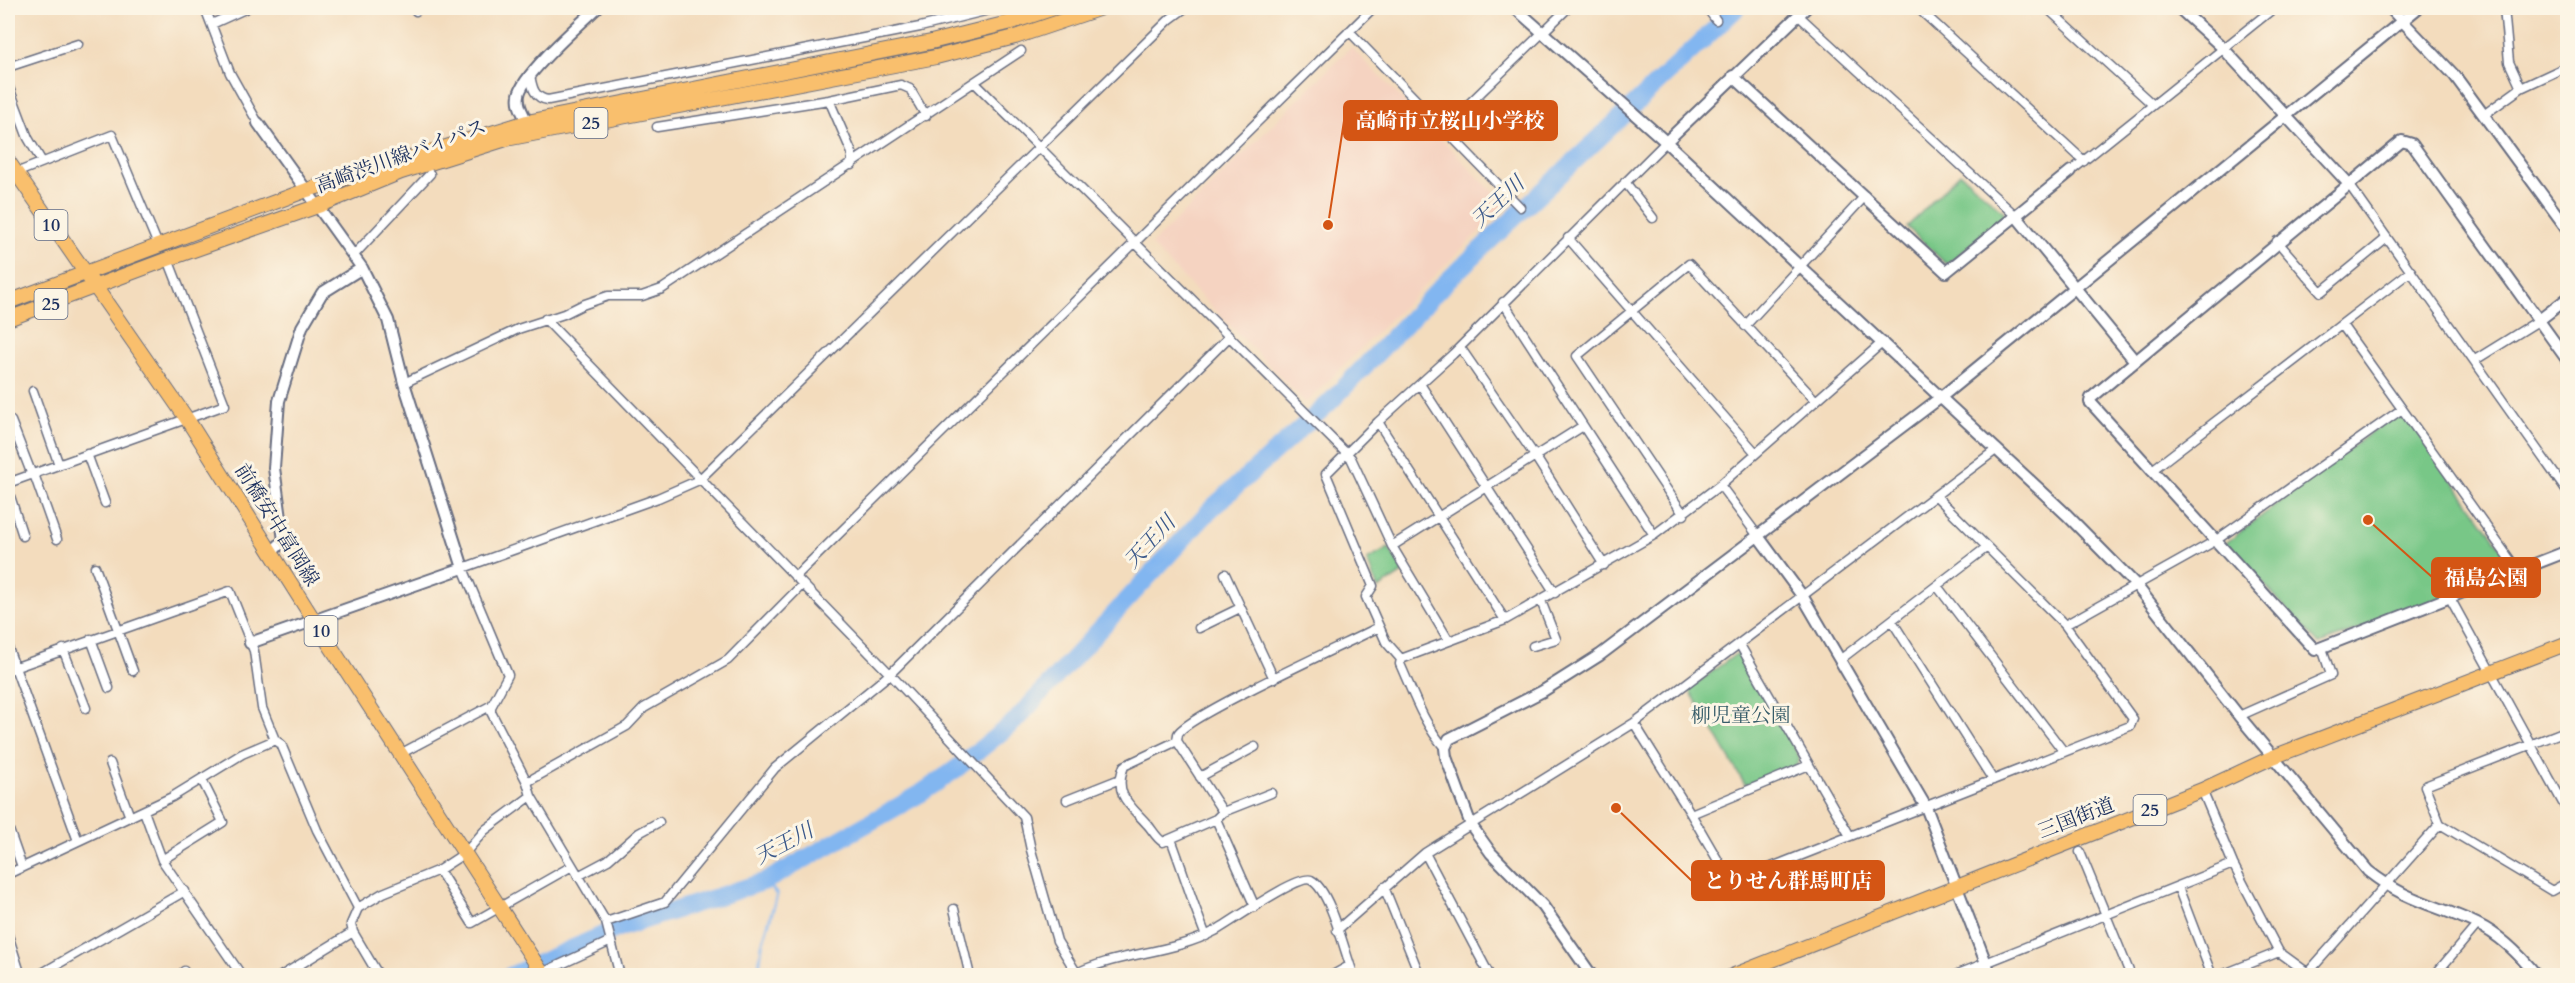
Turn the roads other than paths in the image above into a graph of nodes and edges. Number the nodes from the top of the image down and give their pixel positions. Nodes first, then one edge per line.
1 (205, 8) edge
2 (247, 8) edge
3 (597, 8) edge
4 (997, 8) edge
5 (1054, 8) edge
6 (1101, 8) edge
7 (1185, 8) edge
8 (1373, 8) edge
9 (1515, 8) edge
10 (1568, 8) edge
11 (1707, 8) edge
12 (1918, 8) edge
13 (2047, 8) edge
14 (2179, 8) edge
15 (2274, 8) edge
16 (2390, 8) edge
17 (2418, 8) edge
18 (2504, 8) edge
19 (1802, 11) edge
20 (2402, 19) junction
21 (1716, 20) dead end
22 (212, 24) junction
23 (1542, 30) junction
24 (1349, 31) junction
25 (78, 44) dead end
26 (2222, 47) junction
27 (1021, 51) dead end
28 (2568, 66) edge
29 (8, 67) edge
30 (530, 75) junction
31 (1733, 76) junction
32 (975, 83) junction
33 (8, 85) edge
34 (2521, 88) junction
35 (829, 100) junction
36 (2152, 104) junction
37 (2485, 114) junction
38 (2284, 115) junction
39 (926, 116) junction
40 (527, 122) junction
41 (258, 123) joint
42 (657, 128) dead end
43 (1443, 129) junction
44 (1666, 142) junction
45 (1040, 146) junction
46 (2084, 161) junction
47 (42, 162) junction
48 (852, 165) junction
49 (10, 170) edge
50 (2071, 171) joint
51 (430, 174) dead end
52 (1625, 182) junction
53 (2348, 183) junction
54 (307, 190) junction
55 (1864, 196) junction
56 (318, 206) junction
57 (1520, 207) dead end
58 (2017, 217) junction
59 (1653, 218) dead end
60 (2568, 230) edge
61 (1568, 238) junction
62 (2387, 238) junction
63 (2277, 241) junction
64 (1133, 243) junction
65 (158, 245) junction
66 (352, 256) junction
67 (168, 259) junction
68 (1802, 267) junction
69 (362, 268) junction
70 (2411, 271) junction
71 (84, 273) junction
72 (95, 288) junction
73 (2076, 288) junction
74 (2568, 298) edge
75 (8, 302) edge
76 (1503, 302) junction
77 (1632, 310) junction
78 (545, 319) junction
79 (8, 320) edge
80 (2538, 321) junction
81 (2342, 325) junction
82 (1745, 326) junction
83 (1229, 337) junction
84 (1883, 342) junction
85 (1460, 347) junction
86 (2475, 360) junction
87 (2135, 361) junction
88 (2568, 361) edge
89 (404, 383) junction
90 (1420, 384) junction
91 (33, 391) dead end
92 (1940, 398) junction
93 (1816, 401) junction
94 (2402, 408) junction
95 (187, 419) junction
96 (11, 420) dead end
97 (1378, 422) junction
98 (1583, 426) junction
99 (1997, 448) junction
100 (1755, 452) junction
101 (87, 454) junction
102 (1346, 455) junction
103 (1535, 456) junction
104 (59, 465) junction
105 (2151, 471) junction
106 (33, 474) junction
107 (699, 480) junction
108 (8, 483) edge
109 (1720, 485) junction
110 (1487, 487) junction
111 (8, 490) edge
112 (2568, 493) edge
113 (1936, 496) junction
114 (105, 503) dead end
115 (1684, 515) junction
116 (1440, 517) junction
117 (1654, 535) junction
118 (23, 536) dead end
119 (1758, 536) junction
120 (57, 539) dead end
121 (2215, 541) junction
122 (1392, 546) junction
123 (1987, 547) junction
124 (2568, 551) edge
125 (272, 552) junction
126 (1604, 565) junction
127 (94, 567) dead end
128 (463, 568) junction
129 (2518, 571) junction
130 (1225, 574) dead end
131 (795, 577) junction
132 (802, 585) junction
133 (2136, 585) junction
134 (1937, 586) junction
135 (1555, 593) junction
136 (1803, 597) junction
137 (2450, 598) junction
138 (1541, 601) junction
139 (1240, 608) junction
140 (1505, 620) junction
141 (1892, 621) junction
142 (315, 622) junction
143 (2065, 625) junction
144 (1379, 627) junction
145 (1199, 628) dead end
146 (117, 629) junction
147 (91, 639) junction
148 (1449, 641) junction
149 (250, 643) junction
150 (2568, 643) edge
151 (1740, 645) junction
152 (1533, 646) dead end
153 (8, 648) edge
154 (2322, 648) junction
155 (63, 649) junction
156 (1401, 659) junction
157 (1841, 659) junction
158 (11, 668) edge
159 (133, 672) dead end
160 (890, 674) junction
161 (2491, 674) junction
162 (1274, 679) junction
163 (109, 688) dead end
164 (492, 705) junction
165 (86, 708) dead end
166 (2239, 716) junction
167 (1634, 723) junction
168 (2568, 730) edge
169 (275, 740) junction
170 (1177, 741) junction
171 (2531, 744) junction
172 (1255, 747) dead end
173 (1445, 748) junction
174 (2064, 752) junction
175 (400, 754) junction
176 (2273, 757) junction
177 (110, 763) dead end
178 (1809, 765) junction
179 (1200, 777) junction
180 (1119, 778) junction
181 (202, 780) junction
182 (1994, 780) junction
183 (527, 782) junction
184 (2202, 790) junction
185 (1271, 793) dead end
186 (531, 796) junction
187 (1067, 800) dead end
188 (1926, 807) junction
189 (144, 811) junction
190 (1223, 812) junction
191 (2568, 812) edge
192 (1691, 814) junction
193 (130, 817) junction
194 (1216, 819) junction
195 (659, 822) dead end
196 (2440, 824) junction
197 (1471, 825) junction
198 (8, 827) edge
199 (1850, 836) junction
200 (1171, 839) junction
201 (78, 841) junction
202 (2080, 852) dead end
203 (465, 853) junction
204 (1425, 853) junction
205 (162, 860) junction
206 (2233, 864) junction
207 (572, 866) junction
208 (22, 867) junction
209 (439, 870) junction
210 (8, 874) edge
211 (578, 876) junction
212 (2568, 882) edge
213 (1956, 885) junction
214 (2387, 886) junction
215 (1384, 887) junction
216 (2178, 887) junction
217 (185, 891) junction
218 (1255, 907) junction
219 (358, 908) junction
220 (500, 909) junction
221 (954, 909) dead end
222 (2105, 915) junction
223 (606, 922) junction
224 (2478, 924) junction
225 (1337, 930) junction
226 (353, 932) junction
227 (8, 935) edge
228 (1206, 936) junction
229 (611, 941) junction
230 (2279, 952) junction
231 (1986, 962) junction
232 (1349, 966) junction
233 (543, 974) edge
234 (1073, 974) edge
235 (2308, 974) edge
236 (21, 975) edge
237 (37, 975) edge
238 (242, 975) edge
239 (280, 975) edge
240 (379, 975) edge
241 (620, 975) edge
242 (970, 975) edge
243 (1331, 975) edge
244 (1354, 975) edge
245 (1420, 975) edge
246 (1490, 975) edge
247 (1592, 975) edge
248 (1732, 975) edge
249 (1953, 975) edge
250 (1991, 975) edge
251 (2131, 975) edge
252 (2212, 975) edge
253 (2219, 975) edge
254 (2434, 975) edge
255 (2537, 975) edge

1 - 22 street
2 - 22 street
3 - 30 street
4 - 30 street
5 - 40 main road, 高崎渋川線バイパス / 25
6 - 56 main road, 高崎渋川線バイパス / 25
7 - 45 street
8 - 24 street
9 - 23 street
10 - 23 street
11 - 21 street
12 - 46 street
13 - 36 street
14 - 26 street
15 - 26 street
16 - 20 street
17 - 20 street
18 - 34 street
19 - 31 street
19 - 58 street
20 - 37 street
20 - 38 street
22 - 41 street
23 - 43 street
23 - 44 street
24 - 43 street
24 - 64 street
25 - 29 street
26 - 36 street
26 - 38 street
27 - 32 street
28 - 34 street
30 - 40 street
31 - 44 street
31 - 55 street
32 - 39 street
32 - 45 street
33 - 47 street
34 - 37 street
35 - 39 street
35 - 42 street
35 - 48 street
36 - 46 street
37 - 60 street
38 - 53 street
38 - 73 street
39 - 48 street
40 - 54 main road, 高崎渋川線バイパス / 25
41 - 54 street
43 - 57 street
44 - 52 street
44 - 68 street
45 - 64 street
45 - 107 street
46 - 50 street
47 - 49 street
47 - 65 street
48 - 78 street
49 - 71 main road, 前橋安中富岡線 / 10
50 - 58 street
51 - 66 street
52 - 59 street
52 - 61 street
53 - 62 street
53 - 63 street
53 - 80 street
54 - 56 street
54 - 65 main road, 高崎渋川線バイパス / 25
55 - 58 street
55 - 68 street
56 - 66 street
56 - 67 main road, 高崎渋川線バイパス / 25
58 - 73 street
61 - 76 street
61 - 77 street
62 - 63 street
62 - 70 street
63 - 87 street
64 - 83 street
64 - 131 street
65 - 71 main road, 高崎渋川線バイパス / 25
66 - 69 street
67 - 72 main road, 高崎渋川線バイパス / 25
67 - 95 street
68 - 82 street
68 - 84 street
69 - 89 street
69 - 125 street
70 - 81 street
70 - 86 street
71 - 72 main road, 前橋安中富岡線 / 10
71 - 75 main road, 高崎渋川線バイパス / 25
72 - 79 main road, 高崎渋川線バイパス / 25
72 - 95 main road, 前橋安中富岡線 / 10
73 - 87 street
73 - 92 street
74 - 80 street
76 - 85 street
76 - 98 street
77 - 82 street
77 - 100 street
77 - 115 street
78 - 89 street
78 - 107 street
80 - 86 street
80 - 88 street
81 - 94 street
81 - 105 street
82 - 93 street
83 - 102 street
83 - 160 street
84 - 92 street
84 - 93 street
85 - 90 street
85 - 103 street
86 - 112 street
87 - 105 street
89 - 128 street
90 - 97 street
90 - 110 street
91 - 104 street
92 - 99 street
92 - 119 street
93 - 100 street
94 - 121 street
94 - 129 street
95 - 101 street
95 - 125 main road, 前橋安中富岡線 / 10
96 - 106 street
97 - 102 street
97 - 116 street
98 - 103 street
98 - 117 street
99 - 113 street
99 - 133 street
100 - 109 street
101 - 104 street
101 - 114 street
102 - 122 street
102 - 144 street
103 - 110 street
103 - 126 street
104 - 106 street
105 - 121 street
106 - 108 street
106 - 120 street
107 - 128 street
107 - 131 street
109 - 115 street
109 - 119 street
110 - 116 street
110 - 135 street
111 - 118 street
113 - 123 street
113 - 136 street
115 - 117 street
116 - 122 street
116 - 140 street
117 - 126 street
119 - 136 street
119 - 173 street
121 - 133 street
121 - 154 street
122 - 148 street
123 - 134 street
123 - 143 street
124 - 129 street
125 - 142 main road, 前橋安中富岡線 / 10
126 - 135 street
127 - 146 street
128 - 142 street
128 - 164 street
129 - 137 street
130 - 139 street
131 - 132 street
132 - 160 street
132 - 183 street
133 - 143 street
133 - 166 street
134 - 141 street
134 - 174 street
135 - 138 street
136 - 151 street
136 - 157 street
137 - 154 street
137 - 161 street
138 - 140 street
138 - 152 street
139 - 145 street
139 - 162 street
140 - 148 street
141 - 157 street
141 - 182 street
142 - 149 street
142 - 175 main road, 前橋安中富岡線 / 10
143 - 174 street
144 - 156 street
144 - 162 street
146 - 147 street
146 - 149 street
146 - 159 street
147 - 155 street
147 - 163 street
148 - 156 street
149 - 169 street
150 - 161 main road, 三国街道 / 25
151 - 167 street
151 - 178 street
153 - 158 street
154 - 166 street
155 - 158 street
155 - 165 street
156 - 173 street
157 - 188 street
158 - 201 street
160 - 223 street
160 - 234 street
161 - 171 street
161 - 176 main road, 三国街道 / 25
162 - 170 street
164 - 175 street
164 - 183 street
166 - 176 street
167 - 192 street
167 - 197 street
168 - 171 street
169 - 181 street
169 - 219 street
170 - 179 street
170 - 180 street
171 - 191 street
171 - 196 street
172 - 179 street
173 - 197 street
174 - 182 street
175 - 203 main road, 前橋安中富岡線 / 10
176 - 184 main road, 三国街道 / 25
176 - 214 street
177 - 193 street
178 - 192 street
178 - 199 street
179 - 190 street
180 - 187 street
180 - 200 street
181 - 189 street
181 - 205 street
182 - 188 street
183 - 186 street
184 - 206 street
184 - 213 main road, 三国街道 / 25
185 - 190 street
186 - 203 street
186 - 207 street
188 - 199 street
188 - 213 street
189 - 193 street
189 - 205 street
190 - 194 street
192 - 199 street
193 - 201 street
194 - 200 street
194 - 218 street
195 - 211 street
196 - 212 street
196 - 214 street
197 - 204 street
197 - 247 street
198 - 208 street
200 - 228 street
201 - 208 street
202 - 222 street
203 - 209 street
203 - 220 main road, 前橋安中富岡線 / 10
204 - 215 street
204 - 246 street
205 - 217 street
206 - 216 street
206 - 230 street
207 - 211 street
207 - 220 street
208 - 210 street
209 - 219 street
209 - 220 street
211 - 223 street
213 - 231 street
213 - 248 main road, 三国街道 / 25
214 - 224 street
214 - 235 street
215 - 225 street
215 - 245 street
216 - 222 street
216 - 252 street
217 - 237 street
217 - 238 street
218 - 225 street
218 - 228 street
219 - 226 street
220 - 233 main road, 前橋安中富岡線 / 10
221 - 242 street
222 - 231 street
222 - 251 street
223 - 229 street
224 - 254 street
224 - 255 street
225 - 232 street
226 - 239 street
226 - 240 street
227 - 236 street
228 - 234 street
229 - 233 street
229 - 241 street
230 - 235 street
230 - 253 street
231 - 249 street
231 - 250 street
232 - 243 street
232 - 244 street

